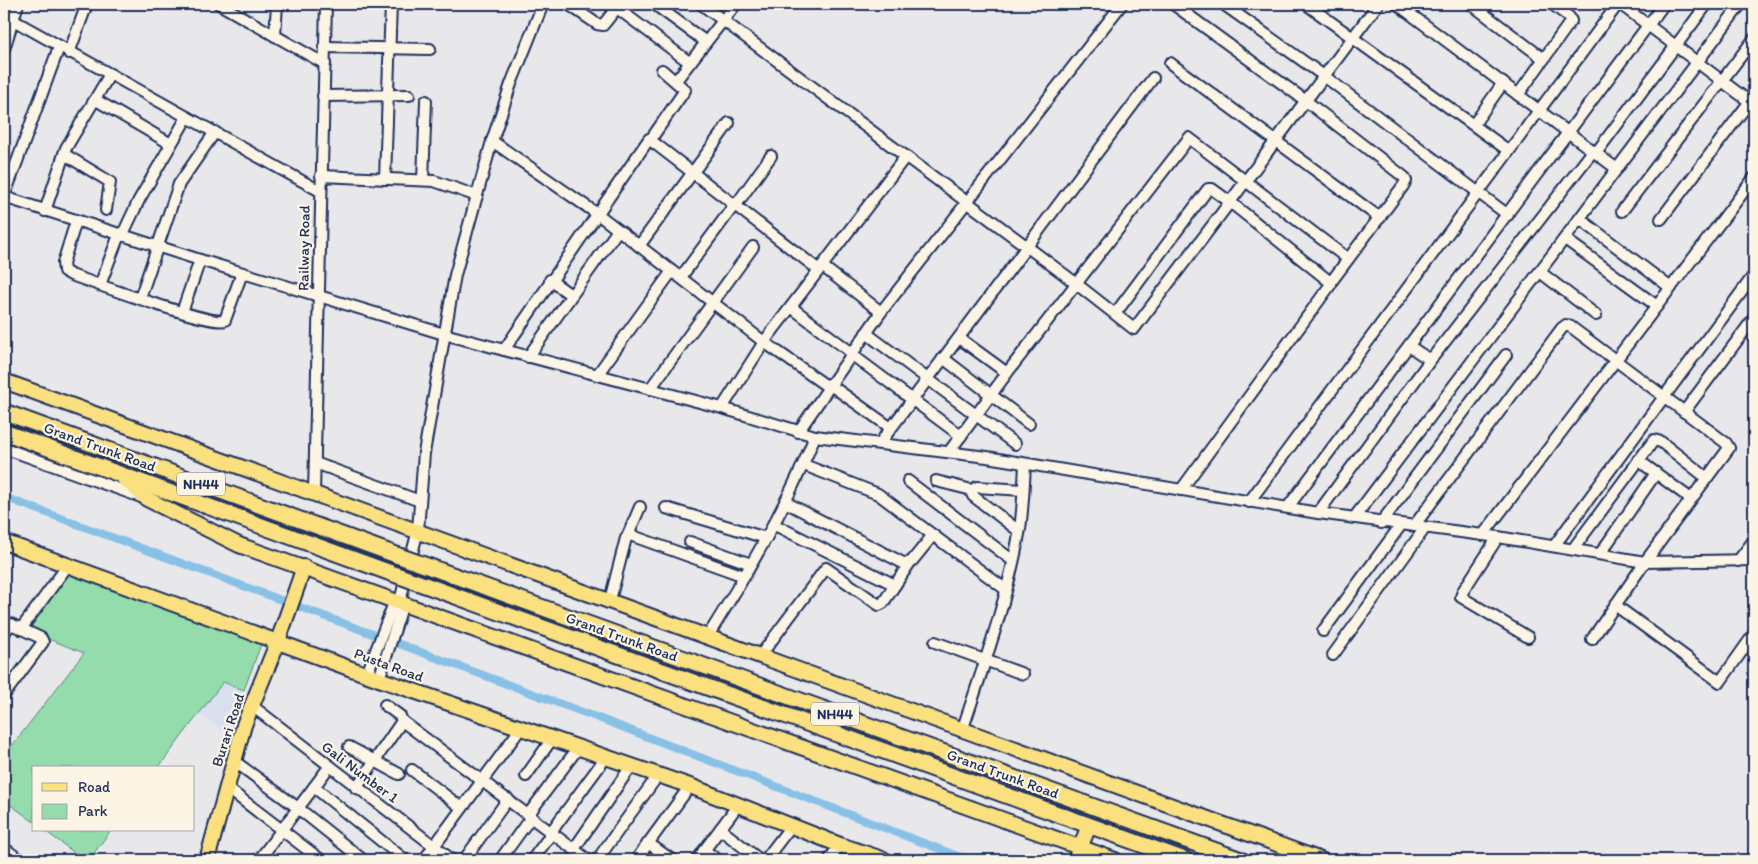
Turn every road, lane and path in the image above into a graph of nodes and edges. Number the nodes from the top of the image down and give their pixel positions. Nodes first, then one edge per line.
1 (18, 4) edge
2 (87, 4) edge
3 (219, 4) edge
4 (277, 4) edge
5 (326, 4) edge
6 (391, 4) edge
7 (543, 4) edge
8 (568, 4) edge
9 (654, 4) edge
10 (701, 4) edge
11 (736, 4) edge
12 (1122, 4) edge
13 (1173, 4) edge
14 (1223, 4) edge
15 (1306, 4) edge
16 (1378, 4) edge
17 (1397, 4) edge
18 (1471, 4) edge
19 (1552, 4) edge
20 (1619, 4) edge
21 (1664, 4) edge
22 (1707, 4) edge
23 (1741, 4) edge
24 (619, 6) edge
25 (4, 15) edge
26 (14, 20) junction
27 (723, 20) junction
28 (1648, 25) junction
29 (275, 36) junction
30 (1353, 38) junction
31 (1754, 39) edge
32 (706, 42) junction
33 (1676, 46) junction
34 (59, 47) junction
35 (324, 47) junction
36 (4, 48) edge
37 (390, 48) junction
38 (430, 50) dead end
39 (69, 53) junction
40 (1544, 59) junction
41 (689, 62) junction
42 (1697, 62) junction
43 (1170, 63) dead end
44 (325, 64) junction
45 (662, 70) dead end
46 (110, 74) junction
47 (1324, 76) junction
48 (678, 78) dead end
49 (1153, 78) dead end
50 (1723, 81) junction
51 (1503, 84) junction
52 (1518, 95) junction
53 (323, 96) junction
54 (388, 96) junction
55 (409, 96) dead end
56 (96, 100) junction
57 (426, 101) dead end
58 (1306, 101) junction
59 (1753, 101) edge
60 (1540, 111) junction
61 (188, 117) junction
62 (728, 123) dead end
63 (1474, 124) junction
64 (215, 132) junction
65 (1567, 132) junction
66 (650, 139) junction
67 (492, 140) junction
68 (1276, 140) junction
69 (171, 144) junction
70 (1509, 151) junction
71 (1595, 152) junction
72 (64, 154) junction
73 (771, 156) dead end
74 (906, 156) junction
75 (1617, 169) junction
76 (693, 172) junction
77 (321, 176) junction
78 (1754, 178) edge
79 (385, 179) junction
80 (423, 180) junction
81 (1246, 180) junction
82 (320, 191) junction
83 (1477, 193) junction
84 (477, 196) junction
85 (4, 197) edge
86 (966, 201) junction
87 (1230, 202) junction
88 (735, 204) junction
89 (106, 210) dead end
90 (45, 211) junction
91 (1622, 211) dead end
92 (596, 214) junction
93 (1508, 215) junction
94 (1380, 218) junction
95 (1580, 218) junction
96 (1661, 219) dead end
97 (76, 221) junction
98 (618, 230) junction
99 (121, 235) junction
100 (1565, 239) junction
101 (639, 246) junction
102 (1026, 246) junction
103 (159, 247) junction
104 (753, 247) dead end
105 (1348, 259) junction
106 (200, 260) junction
107 (820, 268) junction
108 (672, 271) junction
109 (242, 272) junction
110 (1540, 272) junction
111 (1754, 275) edge
112 (681, 278) junction
113 (550, 280) junction
114 (1331, 282) junction
115 (1076, 284) junction
116 (100, 285) junction
117 (1671, 288) junction
118 (571, 295) junction
119 (318, 296) junction
120 (140, 298) junction
121 (713, 302) junction
122 (1657, 306) junction
123 (791, 307) junction
124 (182, 312) junction
125 (882, 312) junction
126 (1115, 314) junction
127 (1596, 315) dead end
128 (1754, 318) edge
129 (866, 333) junction
130 (444, 334) junction
131 (959, 338) junction
132 (764, 342) junction
133 (1410, 346) junction
134 (504, 350) junction
135 (851, 354) junction
136 (1506, 355) dead end
137 (528, 357) junction
138 (943, 358) junction
139 (1431, 358) junction
140 (1616, 360) junction
141 (1007, 373) junction
142 (597, 375) junction
143 (928, 379) junction
144 (4, 381) edge
145 (829, 385) junction
146 (650, 389) junction
147 (991, 394) junction
148 (1662, 396) junction
149 (912, 400) junction
150 (722, 408) junction
151 (4, 412) edge
152 (1684, 412) junction
153 (976, 415) junction
154 (1029, 424) dead end
155 (891, 428) junction
156 (4, 432) edge
157 (798, 432) junction
158 (815, 436) junction
159 (961, 436) junction
160 (880, 442) junction
161 (1014, 444) dead end
162 (4, 448) edge
163 (950, 452) junction
164 (1638, 460) junction
165 (315, 463) junction
166 (804, 464) junction
167 (1025, 464) junction
168 (1656, 473) junction
169 (120, 475) junction
170 (1707, 478) junction
171 (908, 481) dead end
172 (936, 481) dead end
173 (972, 490) junction
174 (1023, 490) junction
175 (1181, 490) junction
176 (314, 493) junction
177 (147, 499) junction
178 (1691, 499) junction
179 (420, 501) junction
180 (785, 502) junction
181 (1249, 502) junction
182 (640, 507) dead end
183 (1288, 507) junction
184 (666, 508) dead end
185 (1318, 513) junction
186 (1354, 518) junction
187 (1381, 523) junction
188 (773, 524) junction
189 (1401, 525) junction
190 (1414, 526) junction
191 (1426, 528) junction
192 (418, 530) junction
193 (1019, 531) junction
194 (628, 535) junction
195 (933, 535) junction
196 (1483, 535) junction
197 (1498, 537) junction
198 (766, 538) junction
199 (1754, 540) edge
200 (4, 542) edge
201 (690, 542) dead end
202 (1554, 546) junction
203 (1573, 549) junction
204 (1600, 554) junction
205 (1012, 560) junction
206 (1754, 560) edge
207 (1738, 561) junction
208 (1645, 562) junction
209 (751, 564) junction
210 (910, 564) junction
211 (68, 565) junction
212 (304, 567) junction
213 (744, 576) junction
214 (895, 585) junction
215 (1005, 589) junction
216 (610, 600) junction
217 (399, 603) junction
218 (1615, 605) junction
219 (21, 629) junction
220 (1323, 631) dead end
221 (4, 634) edge
222 (1754, 634) edge
223 (280, 635) junction
224 (708, 636) junction
225 (1528, 637) dead end
226 (1592, 639) dead end
227 (935, 642) dead end
228 (1333, 655) dead end
229 (760, 656) junction
230 (985, 660) junction
231 (1023, 674) dead end
232 (373, 676) junction
233 (4, 695) edge
234 (251, 705) junction
235 (385, 705) dead end
236 (402, 720) junction
237 (521, 728) junction
238 (962, 731) junction
239 (552, 739) junction
240 (349, 747) dead end
241 (578, 748) junction
242 (606, 757) junction
243 (234, 761) junction
244 (374, 762) junction
245 (632, 765) junction
246 (329, 767) junction
247 (412, 770) dead end
248 (399, 774) dead end
249 (659, 774) junction
250 (526, 776) dead end
251 (483, 780) junction
252 (690, 786) junction
253 (314, 787) junction
254 (226, 788) junction
255 (356, 788) junction
256 (508, 799) junction
257 (738, 805) junction
258 (298, 808) junction
259 (462, 808) junction
260 (530, 816) junction
261 (791, 826) junction
262 (1089, 826) junction
263 (720, 829) junction
264 (281, 830) junction
265 (552, 832) junction
266 (648, 843) junction
267 (840, 845) junction
268 (434, 847) junction
269 (4, 848) edge
270 (574, 849) junction
271 (704, 850) junction
272 (1078, 854) edge
273 (262, 857) edge
274 (536, 859) edge
275 (20, 860) edge
276 (208, 860) edge
277 (274, 860) edge
278 (320, 860) edge
279 (363, 860) edge
280 (405, 860) edge
281 (424, 860) edge
282 (452, 860) edge
283 (464, 860) edge
284 (500, 860) edge
285 (588, 860) edge
286 (597, 860) edge
287 (636, 860) edge
288 (672, 860) edge
289 (697, 860) edge
290 (718, 860) edge
291 (760, 860) edge
292 (766, 860) edge
293 (829, 860) edge
294 (884, 860) edge
295 (1114, 860) edge
296 (1185, 860) edge
297 (1241, 860) edge
298 (1321, 860) edge

1 - 26 street
2 - 39 street
3 - 29 street
4 - 29 street
5 - 35 street, Railway Road
6 - 37 street
7 - 67 street
8 - 24 street
9 - 32 street
10 - 27 street
11 - 27 street
12 - 86 street
13 - 58 street
14 - 47 street
15 - 30 street
16 - 30 street
17 - 51 street
18 - 40 street
19 - 40 street
20 - 28 street
20 - 60 street
21 - 28 street
22 - 33 street
23 - 42 street
24 - 41 street
25 - 26 street
26 - 34 street
26 - 36 street
27 - 32 street
27 - 74 street
28 - 33 street
28 - 65 street
29 - 44 street
30 - 47 street
30 - 63 street
31 - 50 street
32 - 41 street
33 - 42 street
33 - 71 street
34 - 39 street
34 - 85 street
35 - 37 street
35 - 44 street, Railway Road
37 - 38 street
37 - 54 street
39 - 46 street
40 - 52 street
41 - 48 street
42 - 50 street
42 - 75 street
43 - 68 street
44 - 53 street, Railway Road
45 - 66 street
46 - 56 street
46 - 61 street
47 - 58 street
47 - 83 street
49 - 102 street
50 - 59 street
50 - 91 street
51 - 52 street
51 - 63 street
52 - 60 street
53 - 54 street
53 - 77 street, Railway Road
54 - 55 street
54 - 79 street
56 - 69 street
56 - 72 street
57 - 80 street
58 - 68 street
58 - 94 street
59 - 96 street
60 - 65 street
60 - 70 street
61 - 64 street
61 - 69 street
62 - 76 street
63 - 70 street
64 - 82 street
64 - 103 street
65 - 71 street
65 - 93 street
66 - 76 street
66 - 92 street
67 - 84 street
67 - 92 street
68 - 81 street
68 - 94 street
69 - 99 street
70 - 83 street
71 - 75 street
71 - 139 street
72 - 89 street
72 - 90 street
73 - 88 street
74 - 86 street
74 - 107 street
75 - 95 street
76 - 88 street
76 - 101 street
77 - 79 street
77 - 82 street, Railway Road
78 - 117 street
79 - 80 street
80 - 84 street
81 - 87 street
81 - 105 street
81 - 115 street
82 - 119 street, Railway Road
83 - 93 street
83 - 181 street
84 - 130 street
85 - 90 street
86 - 102 street
86 - 125 street
87 - 114 street
87 - 126 street
87 - 126 street
88 - 107 street
88 - 112 street
90 - 97 street
92 - 98 street
92 - 113 street
93 - 133 street
94 - 105 street
95 - 100 street
95 - 117 street
97 - 99 street
97 - 116 street
98 - 101 street
98 - 118 street
99 - 103 street
99 - 116 street
100 - 110 street
100 - 122 street
101 - 108 street
102 - 115 street
102 - 131 street
103 - 106 street
103 - 120 street
104 - 121 street
105 - 114 street
106 - 109 street
106 - 124 street
107 - 123 street
107 - 125 street
108 - 112 street
108 - 142 street
109 - 119 street
109 - 124 street
110 - 127 street
110 - 186 street
111 - 148 street
112 - 121 street
113 - 118 street
113 - 134 street
114 - 175 street
115 - 126 street
115 - 141 street
116 - 120 street
117 - 122 street
118 - 137 street
119 - 130 street
119 - 165 street, Railway Road
120 - 124 street
121 - 132 street
121 - 146 street
122 - 140 street
123 - 132 street
123 - 135 street
125 - 129 street
128 - 152 street
129 - 135 street
129 - 143 street
130 - 134 street
130 - 179 street
131 - 138 street
131 - 141 street
132 - 145 street
132 - 150 street
133 - 139 street
133 - 183 street
134 - 137 street
135 - 145 street
135 - 149 street
136 - 187 street
137 - 142 street
138 - 143 street
138 - 147 street
139 - 185 street
140 - 148 street
140 - 190 street
140 - 196 street
141 - 147 street
142 - 146 street
143 - 149 street
143 - 153 street
144 - 176 main road
145 - 155 street
145 - 157 street
146 - 150 street
147 - 153 street
147 - 154 street
148 - 152 street
148 - 202 street
149 - 155 street
149 - 159 street
150 - 157 street
151 - 297 highway, Grand Trunk Road / NH44, bridge
152 - 170 street
153 - 159 street
153 - 161 street
155 - 160 street
156 - 169 highway, Grand Trunk Road / NH44
157 - 158 street
158 - 160 street
158 - 166 street
159 - 163 street
160 - 163 street
162 - 177 street
163 - 167 street
164 - 168 street
164 - 170 street
164 - 203 street
165 - 176 street, Railway Road
165 - 179 street
166 - 180 street
166 - 195 street
167 - 174 street
167 - 175 street
168 - 178 street
168 - 204 street
169 - 177 main road
169 - 262 highway, Grand Trunk Road / NH44, bridge
170 - 178 street
171 - 205 street
172 - 173 street
173 - 174 street
173 - 193 street
174 - 193 street
175 - 181 street
176 - 192 main road
177 - 212 main road
178 - 208 street
179 - 192 street
180 - 188 street
180 - 210 street
181 - 183 street
182 - 194 street
183 - 185 street
184 - 198 street
185 - 186 street
186 - 187 street
187 - 189 street
188 - 198 street
188 - 214 street
189 - 190 street
189 - 220 street
190 - 191 street
191 - 196 street
191 - 228 street
192 - 216 main road
192 - 217 street
193 - 205 street
194 - 213 street
194 - 216 street
195 - 210 street
195 - 215 street
196 - 197 street
197 - 202 street
197 - 225 street
198 - 209 street
199 - 207 street
200 - 211 main road, Pusta Road
201 - 209 street
202 - 203 street
203 - 204 street
204 - 208 street
205 - 215 street
206 - 207 street
207 - 208 street
208 - 218 street
209 - 213 street
210 - 214 street
211 - 219 street
211 - 223 main road, Pusta Road
212 - 217 main road
212 - 223 main road, Burari Road
213 - 224 street
214 - 229 street
215 - 230 street
216 - 224 main road
217 - 232 street
217 - 272 main road
218 - 222 street
218 - 226 street
219 - 221 street
219 - 233 street
223 - 232 main road, Pusta Road
223 - 234 main road, Burari Road
224 - 229 main road
227 - 230 street
229 - 238 main road
230 - 231 street
230 - 238 street
232 - 237 main road, Pusta Road
234 - 243 main road, Burari Road
234 - 246 street, Gali Number 1
235 - 236 street
236 - 244 street
236 - 251 street
237 - 239 main road, Pusta Road
237 - 251 street
238 - 298 main road
239 - 241 main road, Pusta Road
239 - 250 street
240 - 244 street
241 - 242 main road, Pusta Road
241 - 260 street
242 - 245 main road, Pusta Road
242 - 265 street
243 - 254 main road, Burari Road
243 - 258 street
244 - 248 street
244 - 255 street
245 - 249 main road, Pusta Road
245 - 270 street
246 - 253 street
246 - 255 street, Gali Number 1
247 - 259 street
249 - 252 main road, Pusta Road
249 - 286 street
251 - 256 street
251 - 259 street
252 - 257 main road, Pusta Road
252 - 266 street
253 - 258 street
253 - 280 street
254 - 264 street
254 - 276 main road, Burari Road
255 - 268 street, Gali Number 1
256 - 260 street
256 - 283 street
257 - 261 main road, Pusta Road
257 - 263 street
258 - 264 street
258 - 279 street
259 - 268 street
260 - 265 street
260 - 284 street
261 - 267 main road, Pusta Road
261 - 292 street
262 - 272 main road
262 - 296 highway, Grand Trunk Road / NH44
263 - 271 street
263 - 291 street
264 - 273 street
264 - 278 street
265 - 270 street
265 - 274 street
266 - 287 street
266 - 288 street
267 - 293 street
267 - 294 main road, Pusta Road
268 - 281 street
268 - 282 street, Gali Number 1
269 - 275 street
270 - 285 street
271 - 289 street
271 - 290 street
272 - 295 main road
273 - 277 street

